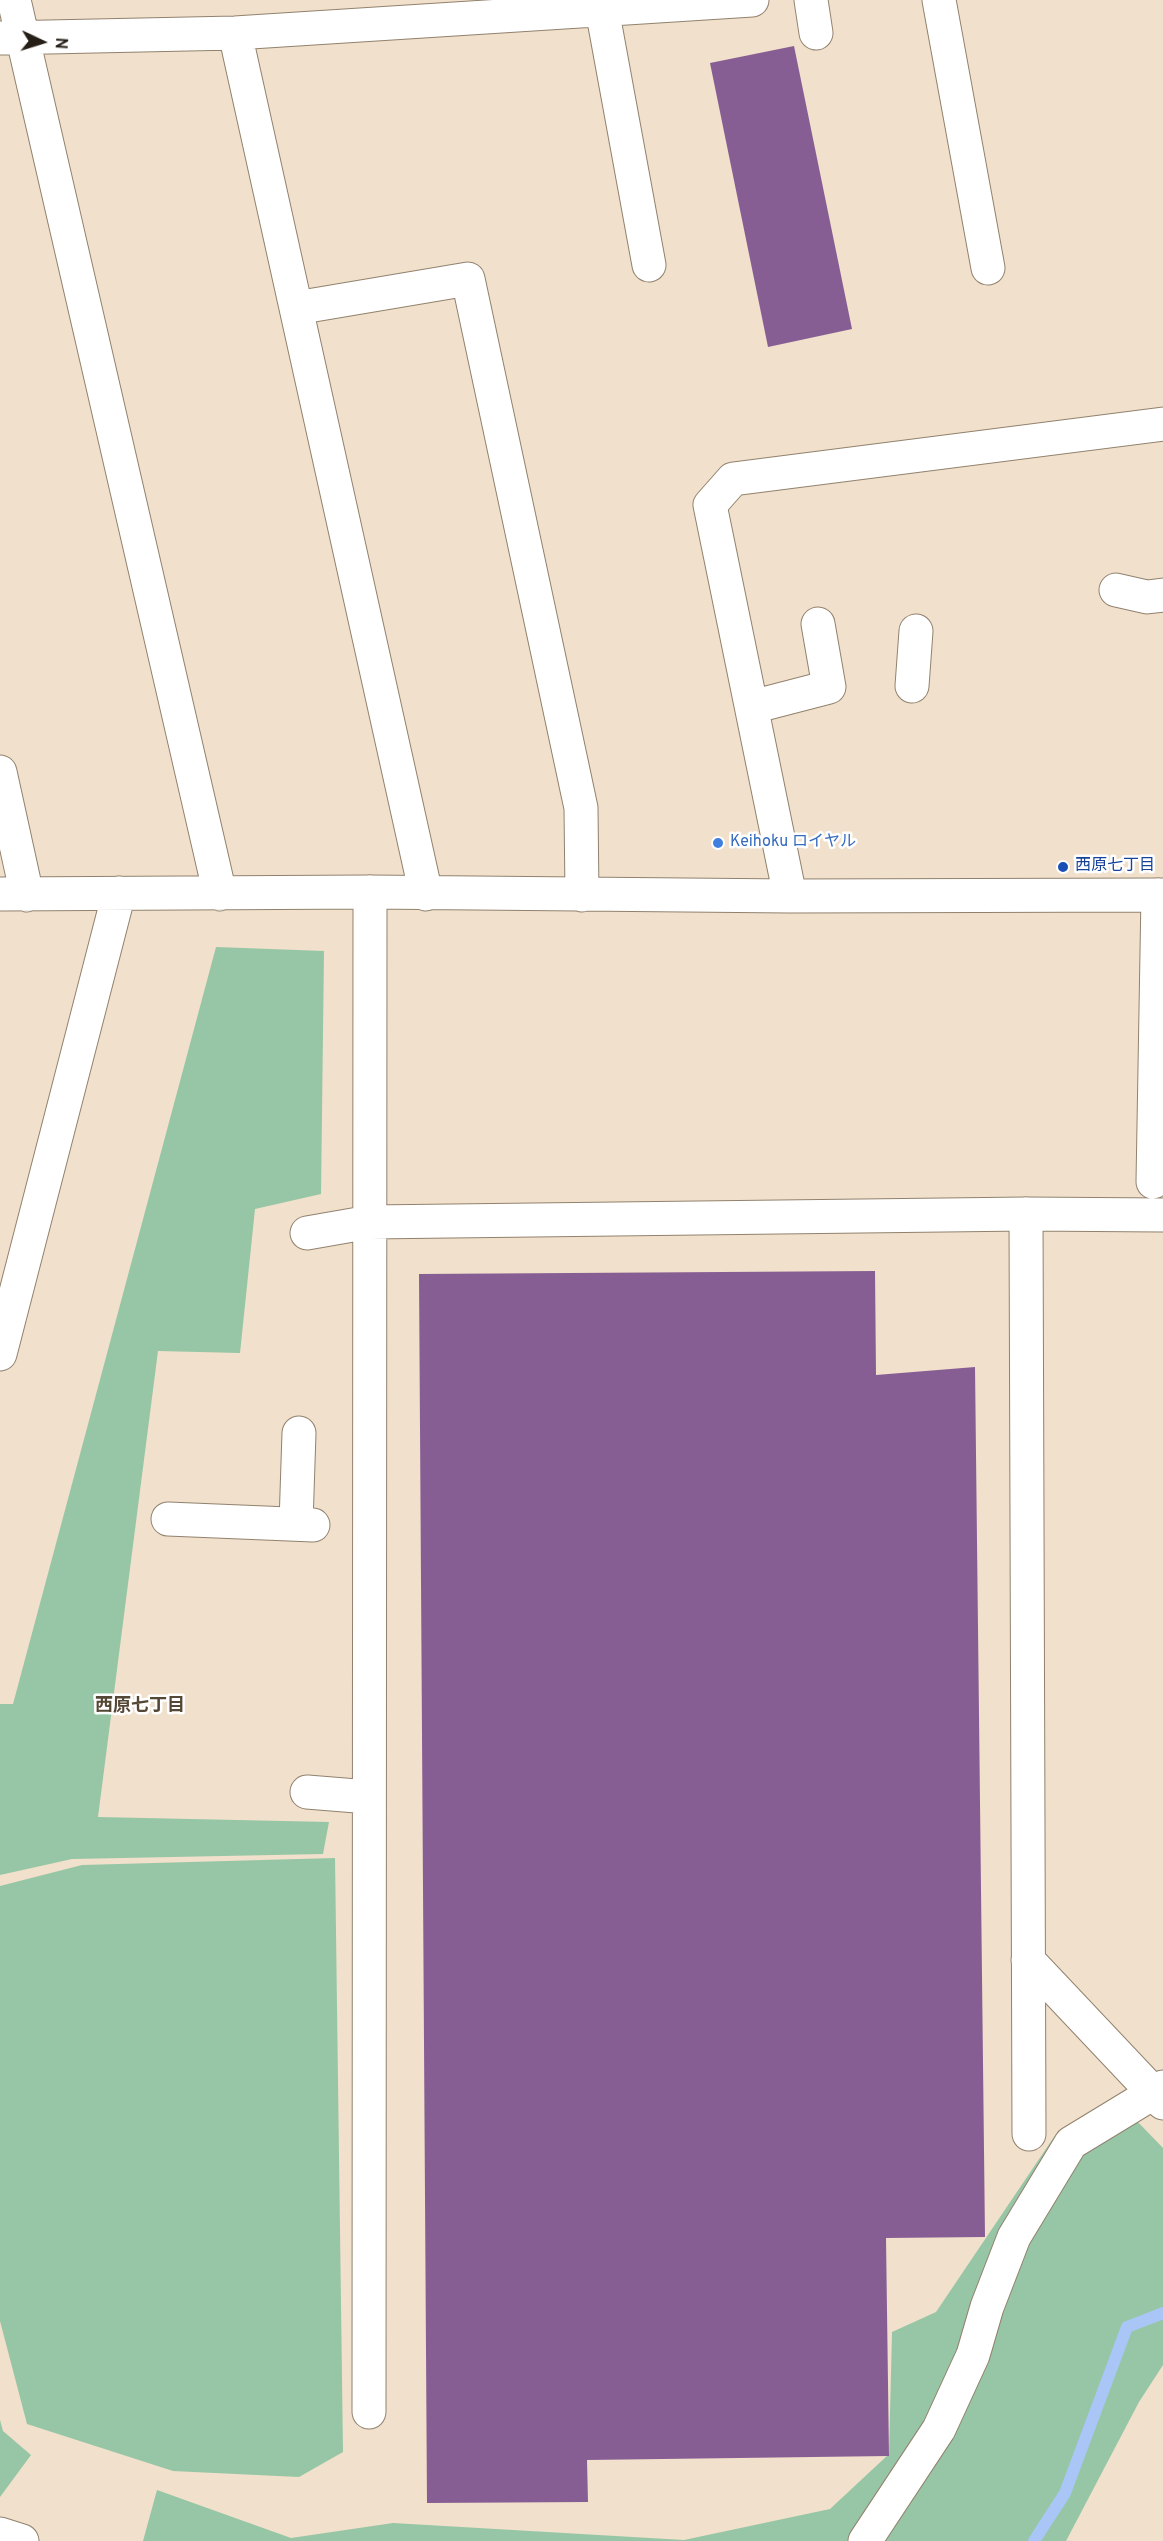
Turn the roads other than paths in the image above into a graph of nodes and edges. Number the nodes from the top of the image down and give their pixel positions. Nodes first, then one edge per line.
1 (14, 0) edge
2 (752, 0) edge
3 (811, 0) edge
4 (939, 0) edge
5 (602, 9) junction
6 (235, 33) junction
7 (816, 33) dead end
8 (11, 37) edge
9 (649, 265) dead end
10 (988, 268) dead end
11 (296, 308) junction
12 (1163, 424) edge
13 (1116, 590) dead end
14 (1163, 595) edge
15 (818, 624) dead end
16 (915, 631) dead end
17 (912, 686) dead end
18 (752, 707) junction
19 (0, 772) edge
20 (370, 892) junction
21 (119, 893) junction
22 (220, 894) junction
23 (426, 894) junction
24 (14, 895) edge
25 (582, 895) junction
26 (1160, 895) edge
27 (790, 896) junction
28 (1153, 1182) dead end
29 (1026, 1214) junction
30 (1163, 1215) edge
31 (370, 1222) junction
32 (307, 1233) dead end
33 (0, 1354) edge
34 (299, 1432) dead end
35 (168, 1519) dead end
36 (307, 1792) dead end
37 (369, 1797) junction
38 (1028, 1960) junction
39 (1160, 2095) edge
40 (1029, 2134) dead end
41 (369, 2412) dead end
42 (0, 2535) edge
43 (22, 2541) edge
44 (865, 2541) edge

1 - 8 street
2 - 5 street
3 - 7 street
4 - 10 street
5 - 6 street
5 - 9 street
6 - 8 street
6 - 11 street
8 - 22 street
11 - 23 street
11 - 25 street
12 - 18 street
13 - 14 street
15 - 18 street
16 - 17 street
18 - 27 street
19 - 24 street
20 - 22 street
20 - 23 street
20 - 31 street
21 - 22 street
21 - 24 street
21 - 33 street
23 - 25 street
25 - 27 street
26 - 27 street
26 - 28 street
29 - 30 street
29 - 31 street
29 - 38 street
31 - 32 street
31 - 37 street
34 - 35 street
36 - 37 street
37 - 41 street
38 - 39 street
38 - 40 street
39 - 44 street
42 - 43 street

